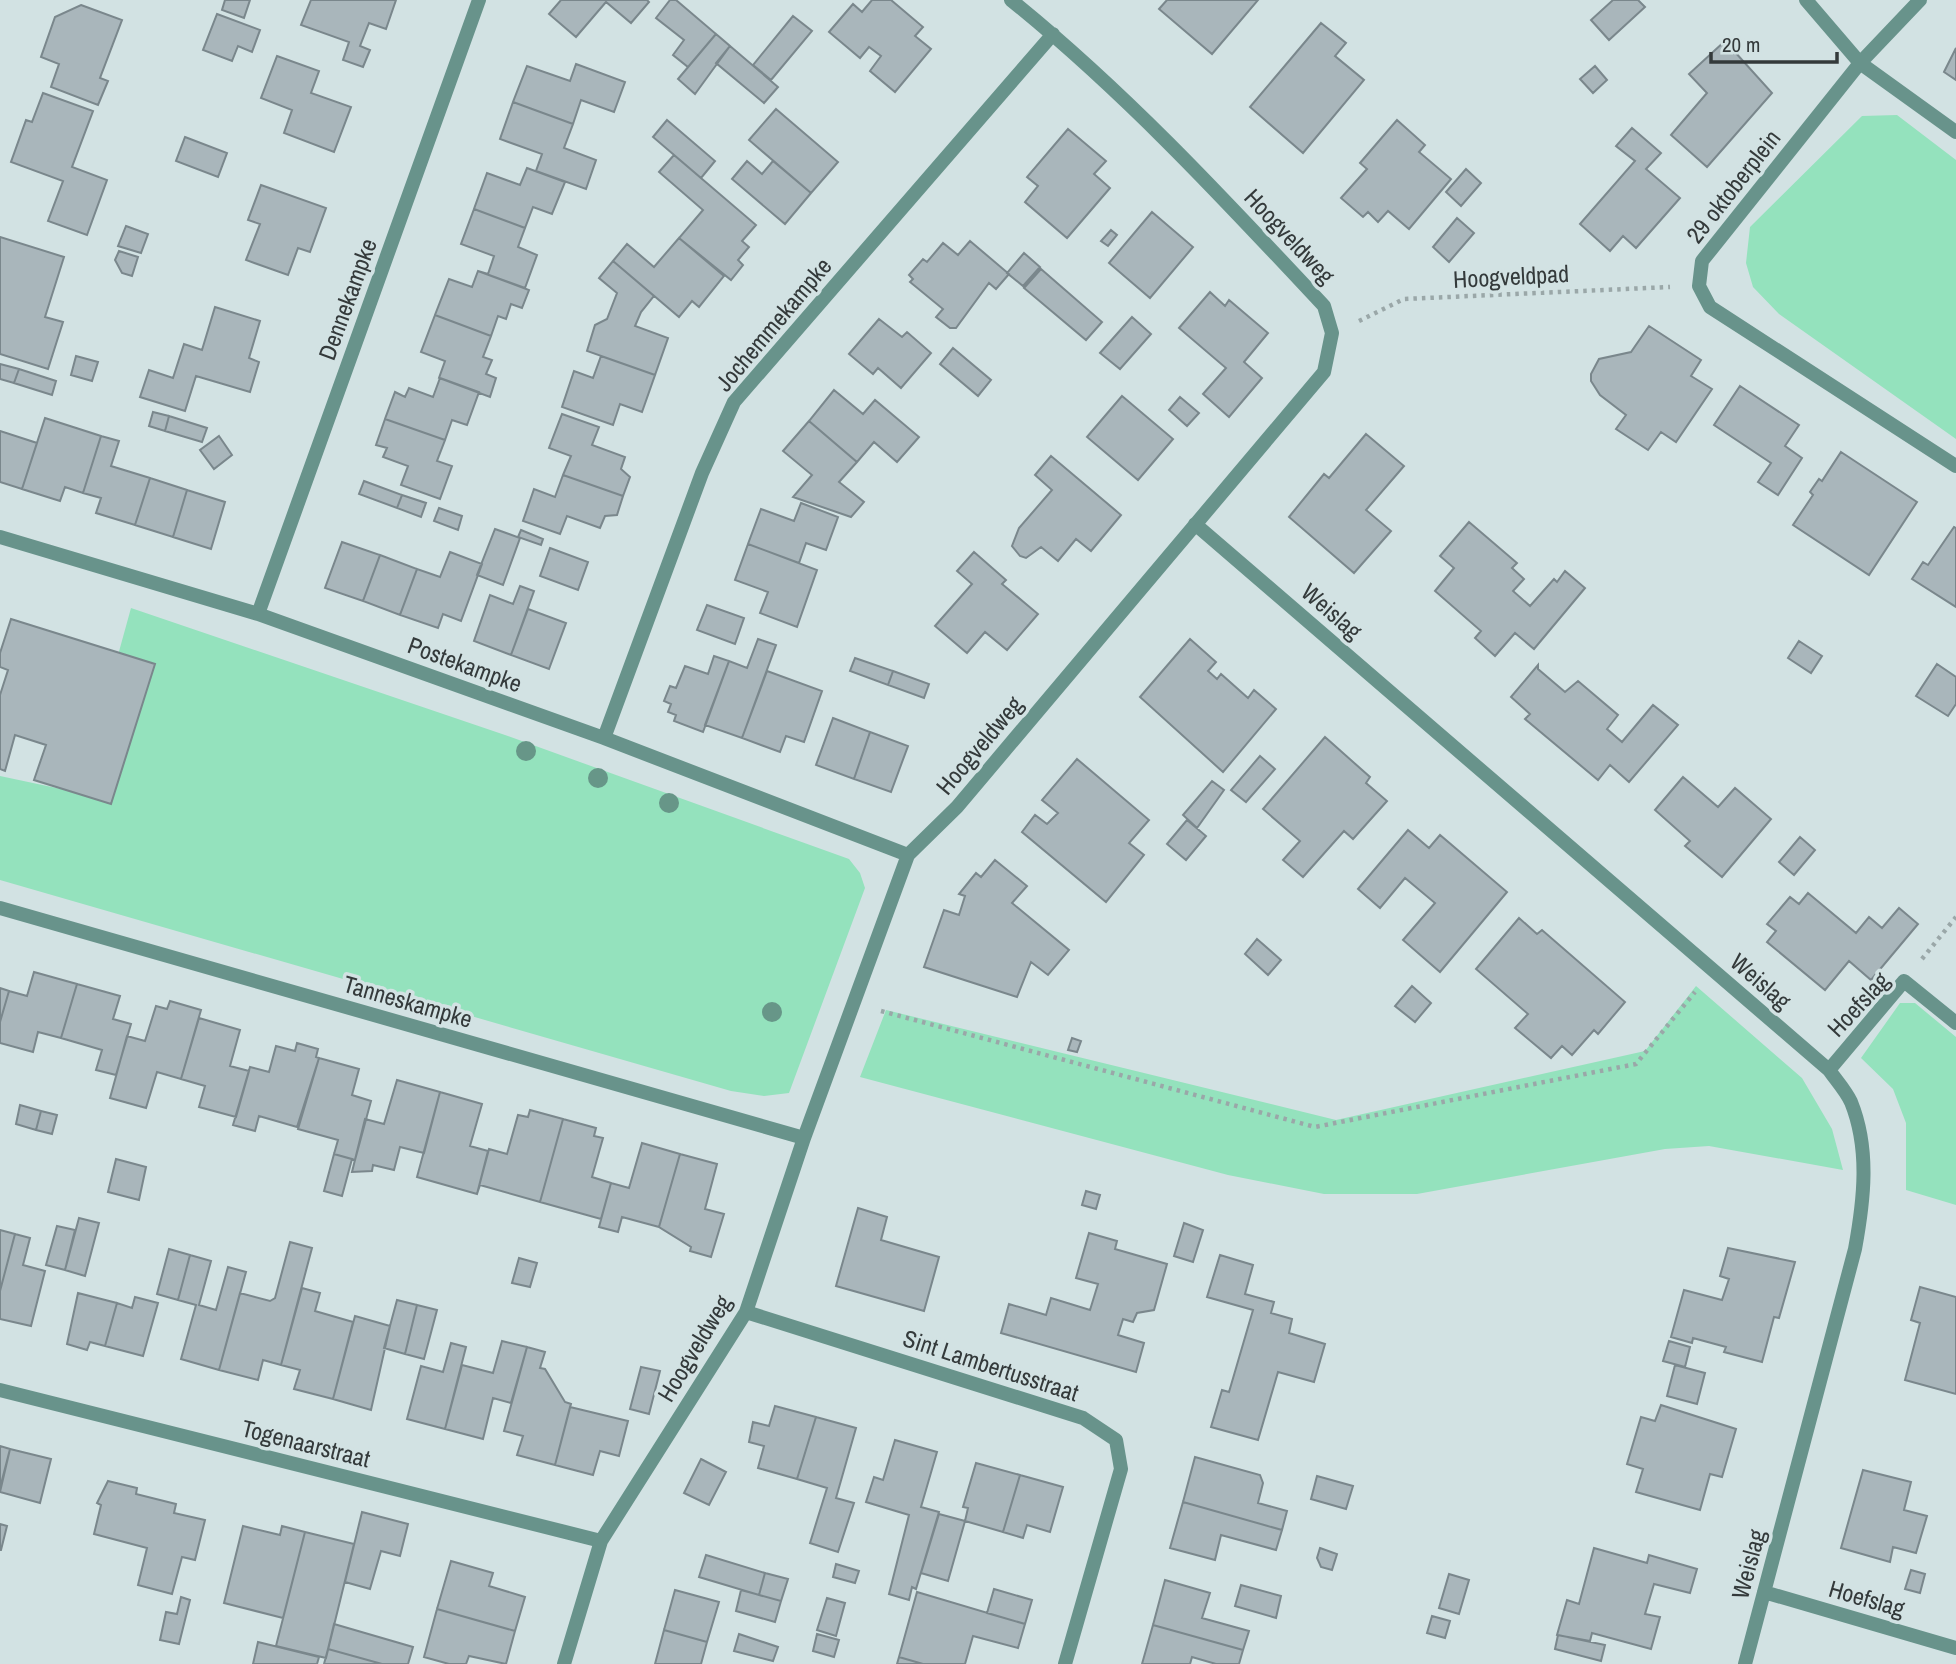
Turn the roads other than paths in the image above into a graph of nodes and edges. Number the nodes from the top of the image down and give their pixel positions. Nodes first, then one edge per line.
1 (479, 0) edge
2 (1011, 0) edge
3 (1806, 0) edge
4 (1920, 0) edge
5 (1053, 34) junction
6 (1860, 63) junction
7 (1956, 132) edge
8 (1956, 466) edge
9 (1195, 524) junction
10 (0, 537) edge
11 (258, 614) junction
12 (604, 738) junction
13 (908, 855) junction
14 (0, 908) edge
15 (1956, 1023) edge
16 (1829, 1070) junction
17 (804, 1138) junction
18 (746, 1312) junction
19 (0, 1390) edge
20 (601, 1541) junction
21 (1764, 1592) junction
22 (1956, 1648) edge
23 (564, 1664) edge
24 (1065, 1664) edge
25 (1745, 1664) edge

1 - 11 street, Dennekampke
2 - 5 street, Hoogveldweg
3 - 6 street
4 - 6 street, 29 oktoberplein
5 - 9 street, Hoogveldweg
5 - 12 street, Jochemmekampke
6 - 7 street
6 - 8 street, 29 oktoberplein
9 - 13 street, Hoogveldweg
9 - 16 street, Weislag
10 - 11 street, Postekampke
11 - 12 street, Postekampke
12 - 13 street, Postekampke
13 - 17 street, Hoogveldweg
14 - 17 street, Tanneskampke
15 - 16 street, Hoefslag
16 - 21 street, Weislag
17 - 18 street, Hoogveldweg
18 - 20 street, Hoogveldweg
18 - 24 street, Sint Lambertusstraat
19 - 20 street, Togenaarstraat
20 - 23 street, Hoogveldweg
21 - 22 street, Hoefslag
21 - 25 street, Weislag

